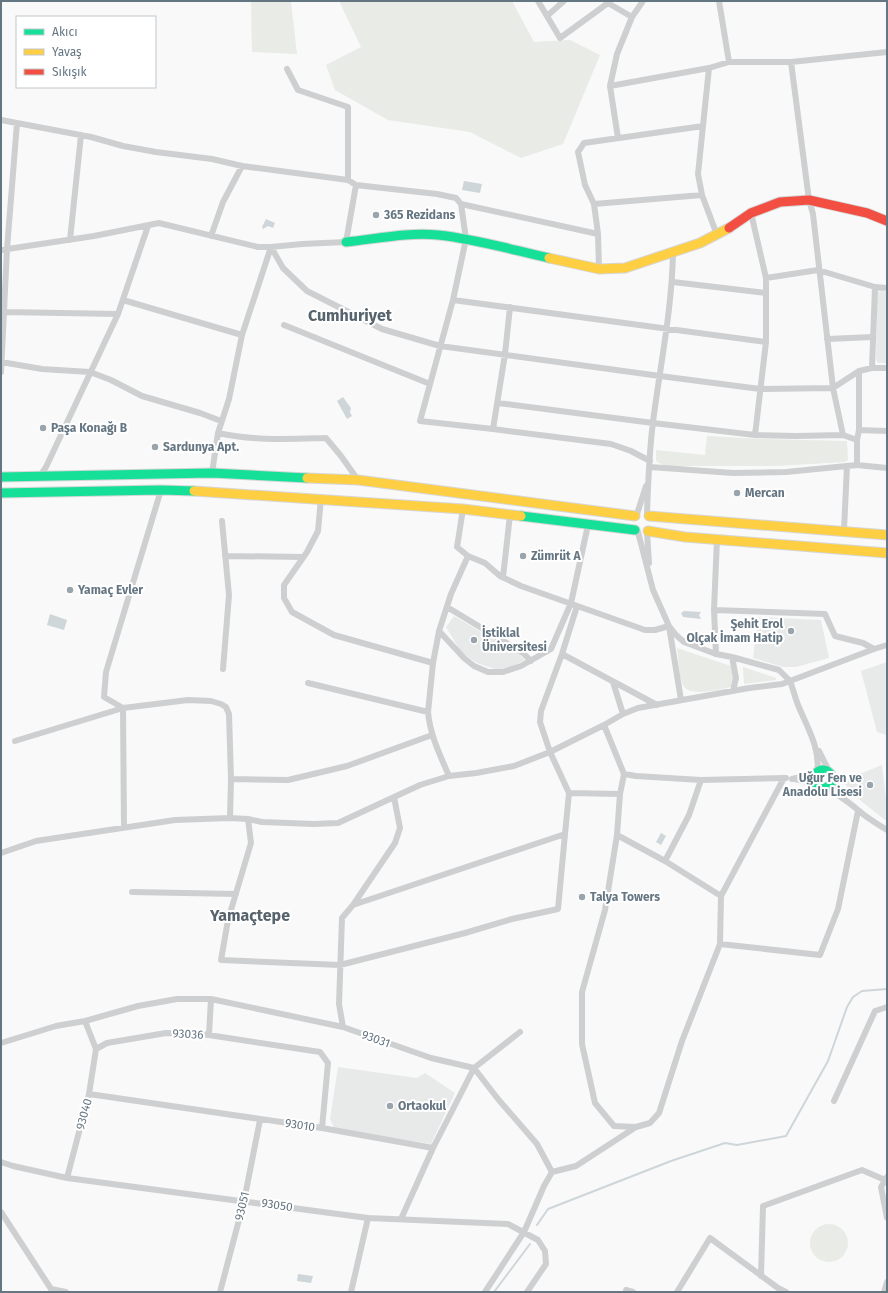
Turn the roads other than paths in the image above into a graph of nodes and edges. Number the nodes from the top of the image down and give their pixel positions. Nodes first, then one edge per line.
1 (538, 1) edge
2 (564, 1) edge
3 (644, 1) edge
4 (718, 1) edge
5 (547, 16) junction
6 (632, 17) junction
7 (887, 52) edge
8 (729, 62) junction
9 (791, 62) junction
10 (709, 68) junction
11 (287, 69) dead end
12 (610, 86) junction
13 (1, 120) edge
14 (16, 123) junction
15 (702, 126) junction
16 (81, 135) junction
17 (618, 138) junction
18 (242, 166) junction
19 (348, 180) junction
20 (356, 186) junction
21 (702, 195) junction
22 (809, 200) junction
23 (461, 204) junction
24 (594, 204) junction
25 (751, 213) junction
26 (887, 221) edge
27 (148, 226) junction
28 (598, 234) junction
29 (717, 235) junction
30 (211, 236) junction
31 (466, 239) junction
32 (70, 240) junction
33 (346, 242) junction
34 (271, 247) junction
35 (4, 249) edge
36 (673, 252) junction
37 (598, 270) junction
38 (818, 270) junction
39 (766, 278) junction
40 (673, 282) junction
41 (875, 287) junction
42 (887, 288) edge
43 (766, 293) junction
44 (122, 300) junction
45 (453, 300) junction
46 (510, 307) junction
47 (4, 312) junction
48 (118, 314) junction
49 (284, 325) dead end
50 (666, 328) junction
51 (242, 335) junction
52 (873, 337) junction
53 (827, 340) junction
54 (766, 342) junction
55 (440, 346) junction
56 (505, 354) junction
57 (1, 362) edge
58 (872, 368) junction
59 (887, 368) edge
60 (859, 371) junction
61 (1, 372) edge
62 (90, 372) junction
63 (660, 376) junction
64 (430, 384) junction
65 (833, 388) junction
66 (760, 389) junction
67 (498, 403) junction
68 (221, 421) junction
69 (653, 423) junction
70 (494, 429) junction
71 (858, 430) junction
72 (887, 431) edge
73 (218, 432) junction
74 (755, 435) junction
75 (843, 435) junction
76 (857, 440) junction
77 (650, 464) junction
78 (857, 465) junction
79 (847, 466) junction
80 (887, 468) edge
81 (212, 473) junction
82 (649, 474) junction
83 (40, 476) junction
84 (1, 477) edge
85 (358, 480) junction
86 (161, 490) junction
87 (1, 494) edge
88 (321, 498) junction
89 (463, 509) junction
90 (510, 515) junction
91 (642, 515) junction
92 (222, 521) dead end
93 (588, 525) junction
94 (844, 530) junction
95 (642, 531) junction
96 (887, 535) edge
97 (717, 539) junction
98 (887, 553) edge
99 (225, 556) junction
100 (468, 556) junction
101 (304, 557) junction
102 (503, 577) junction
103 (574, 605) junction
104 (447, 607) junction
105 (714, 610) junction
106 (669, 626) junction
107 (439, 631) junction
108 (887, 645) edge
109 (874, 649) junction
110 (562, 654) junction
111 (716, 654) junction
112 (732, 657) junction
113 (531, 660) junction
114 (433, 663) junction
115 (223, 669) dead end
116 (613, 682) junction
117 (790, 682) junction
118 (308, 683) dead end
119 (733, 691) junction
120 (681, 700) junction
121 (657, 705) junction
122 (123, 708) junction
123 (428, 712) junction
124 (623, 714) junction
125 (604, 725) junction
126 (432, 735) junction
127 (15, 741) dead end
128 (814, 741) junction
129 (550, 752) junction
130 (817, 773) junction
131 (624, 774) junction
132 (831, 775) junction
133 (449, 776) junction
134 (784, 778) junction
135 (792, 778) junction
136 (231, 779) junction
137 (701, 780) junction
138 (820, 786) junction
139 (569, 793) junction
140 (620, 794) junction
141 (394, 797) junction
142 (847, 800) junction
143 (858, 811) junction
144 (230, 818) junction
145 (248, 819) junction
146 (124, 827) junction
147 (887, 830) edge
148 (565, 834) junction
149 (617, 835) junction
150 (1, 853) edge
151 (665, 861) junction
152 (132, 892) dead end
153 (236, 894) junction
154 (721, 896) junction
155 (353, 905) junction
156 (720, 944) junction
157 (340, 965) junction
158 (211, 999) junction
159 (887, 1007) edge
160 (85, 1021) junction
161 (343, 1027) junction
162 (520, 1032) dead end
163 (209, 1035) junction
164 (1, 1043) edge
165 (96, 1049) junction
166 (474, 1068) junction
167 (89, 1094) junction
168 (834, 1101) dead end
169 (260, 1120) junction
170 (636, 1127) junction
171 (322, 1128) junction
172 (433, 1148) junction
173 (1, 1162) edge
174 (13, 1166) junction
175 (1, 1168) edge
176 (552, 1172) junction
177 (67, 1178) junction
178 (886, 1179) edge
179 (244, 1201) junction
180 (1, 1212) edge
181 (368, 1218) junction
182 (887, 1218) edge
183 (401, 1219) junction
184 (524, 1232) junction
185 (761, 1276) junction
186 (887, 1282) edge
187 (52, 1290) edge
188 (626, 1290) dead end
189 (66, 1292) edge
190 (220, 1292) edge
191 (351, 1292) edge
192 (485, 1292) edge
193 (527, 1292) edge
194 (633, 1292) edge
195 (677, 1292) edge
196 (786, 1292) edge
197 (884, 1292) edge

1 - 5 street
2 - 5 street
3 - 6 street
4 - 8 street
5 - 6 street
6 - 12 street
7 - 9 street
8 - 9 street
8 - 10 street
9 - 22 street
10 - 12 street
10 - 15 street
11 - 19 street
12 - 17 street
13 - 14 street
14 - 16 street
14 - 35 street
15 - 17 street
15 - 21 street
16 - 18 street
16 - 32 street
17 - 24 street
18 - 19 street
18 - 30 street
19 - 20 street
20 - 23 street
20 - 33 street
21 - 24 street
21 - 29 street
22 - 25 main road
22 - 26 main road
22 - 38 street
23 - 28 street
23 - 31 street
24 - 28 street
25 - 29 main road
25 - 39 street
27 - 30 street
27 - 32 street
27 - 44 street
28 - 37 street
29 - 36 main road
30 - 34 street
31 - 33 main road
31 - 37 main road
31 - 45 street
32 - 35 street
33 - 34 street
34 - 51 street
34 - 55 street
35 - 47 street
36 - 37 main road
36 - 40 street
38 - 39 street
38 - 41 street
38 - 53 street
39 - 43 street
40 - 43 street
40 - 50 street
41 - 42 street
41 - 52 street
43 - 54 street
44 - 48 street
44 - 51 street
45 - 46 street
45 - 55 street
46 - 50 street
46 - 56 street
47 - 48 street
47 - 57 street
48 - 62 street
49 - 64 street
50 - 54 street
50 - 63 street
51 - 68 street
52 - 53 street
52 - 58 street
53 - 65 street
54 - 66 street
55 - 56 street
55 - 64 street
56 - 63 street
56 - 67 street
57 - 61 street
57 - 62 street
58 - 59 street
58 - 60 street
60 - 65 street
60 - 71 street
62 - 68 street
62 - 83 street
63 - 66 street
63 - 69 street
64 - 70 street
65 - 66 street
65 - 75 street
66 - 74 street
67 - 69 street
67 - 70 street
68 - 73 street
69 - 74 street
69 - 77 street
70 - 77 street
71 - 72 street
71 - 76 street
73 - 81 street
73 - 85 street
74 - 75 street
75 - 76 street
76 - 78 street
77 - 79 street
77 - 82 street
78 - 79 street
78 - 80 street
79 - 94 street
81 - 83 main road
81 - 85 main road
82 - 91 street
82 - 91 street
83 - 84 main road
85 - 91 main road
86 - 87 main road
86 - 88 main road
86 - 122 street
88 - 89 main road
88 - 101 street
89 - 90 main road
89 - 100 street
90 - 93 main road
90 - 102 street
91 - 94 main road
91 - 95 main road
91 - 95 main road
92 - 99 street
93 - 95 main road
93 - 103 street
94 - 96 main road
95 - 97 main road
95 - 106 street
97 - 98 main road
97 - 105 street
99 - 101 street
99 - 115 street
100 - 102 street
100 - 104 street
101 - 114 street
102 - 103 street
103 - 106 street
103 - 110 street
103 - 113 street
104 - 107 street
104 - 113 street
105 - 109 street
105 - 111 street
106 - 111 street
106 - 120 street
107 - 113 street
107 - 114 street
108 - 109 street
109 - 117 street
110 - 116 street
110 - 129 street
111 - 112 street
112 - 117 street
112 - 119 street
114 - 123 street
116 - 121 street
116 - 124 street
117 - 119 street
117 - 128 street
118 - 123 street
119 - 120 street
120 - 121 street
121 - 124 street
122 - 127 street
122 - 136 street
122 - 146 street
123 - 126 street
124 - 125 street
125 - 129 street
125 - 131 street
126 - 133 street
126 - 136 street
128 - 130 street
128 - 132 street
129 - 133 street
129 - 139 street
130 - 132 main road
130 - 135 street
130 - 138 main road
131 - 137 street
131 - 140 street
132 - 138 main road
132 - 142 street
133 - 141 street
134 - 135 street
134 - 137 street
134 - 154 street
135 - 138 street
136 - 144 street
137 - 151 street
138 - 142 street
139 - 140 street
139 - 148 street
140 - 149 street
141 - 145 street
141 - 155 street
142 - 143 street
143 - 147 street
143 - 156 street
144 - 145 street
144 - 146 street
145 - 153 street
146 - 150 street
148 - 155 street
148 - 157 street
149 - 151 street
149 - 170 street
151 - 154 street
152 - 153 street
153 - 157 street
154 - 156 street
155 - 157 street
156 - 170 street
157 - 161 street
158 - 160 street, 93031
158 - 161 street, 93031
158 - 163 street
159 - 168 street
160 - 164 street
160 - 165 street
161 - 166 street, 93031
162 - 166 street
163 - 165 street, 93036
163 - 171 street, 93036
165 - 167 street, 93040
166 - 172 street
166 - 176 street
167 - 169 street, 93010
167 - 177 street, 93040
169 - 171 street, 93010
169 - 179 street, 93051
170 - 176 street
171 - 172 street, 93010
172 - 183 street
173 - 174 street, 93050
174 - 175 street
174 - 177 street, 93050
176 - 184 street
177 - 179 street, 93050
178 - 182 street
178 - 185 street
179 - 181 street, 93050
179 - 190 street, 93051
180 - 187 street
181 - 183 street, 93050
181 - 191 street
183 - 184 street, 93050
184 - 192 street
184 - 193 street, 93050
185 - 195 street
185 - 196 street
186 - 197 street
187 - 189 street
188 - 194 street

